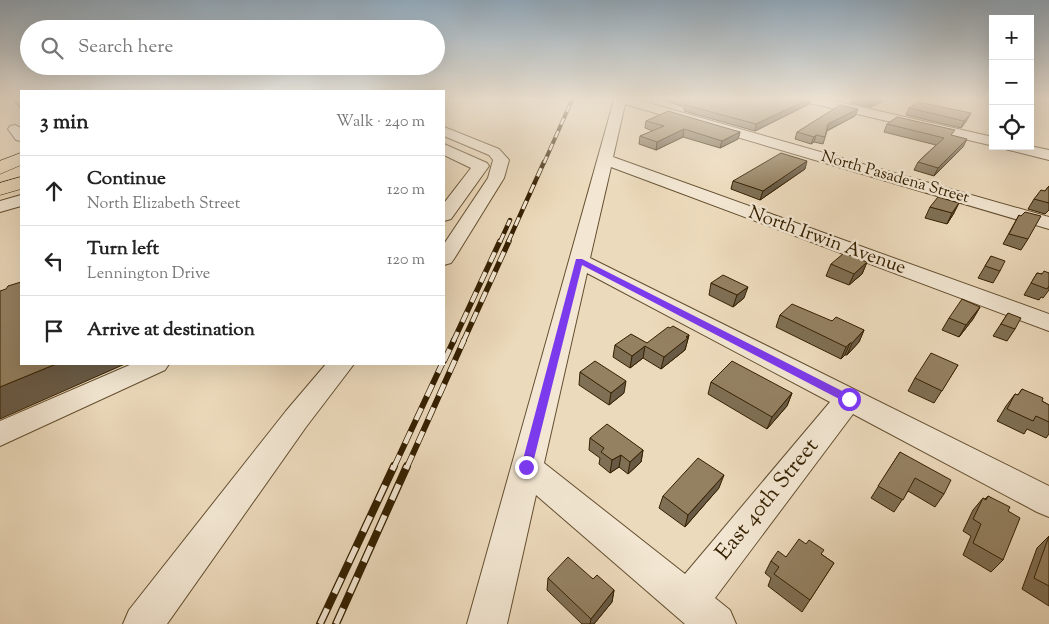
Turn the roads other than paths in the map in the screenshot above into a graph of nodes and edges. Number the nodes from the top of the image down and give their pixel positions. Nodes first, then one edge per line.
1 (613, 129) edge
2 (725, 129) edge
3 (938, 129) edge
4 (445, 131) edge
5 (989, 141) edge
6 (445, 149) edge
7 (1027, 150) edge
8 (1049, 155) edge
9 (20, 158) edge
10 (605, 159) junction
11 (0, 168) edge
12 (475, 173) junction
13 (20, 177) edge
14 (0, 182) edge
15 (20, 183) edge
16 (445, 185) edge
17 (0, 189) edge
18 (20, 200) edge
19 (0, 208) edge
20 (446, 210) edge
21 (1049, 223) edge
22 (445, 257) edge
23 (579, 260) junction
24 (1049, 323) edge
25 (154, 365) edge
26 (340, 365) edge
27 (849, 399) junction
28 (0, 434) edge
29 (526, 467) junction
30 (1049, 502) edge
31 (688, 601) junction
32 (143, 624) edge
33 (487, 624) edge
34 (716, 624) edge

1 - 10 street
2 - 21 street, North Pasadena Street
3 - 5 street
4 - 22 street
6 - 12 street
7 - 8 street
9 - 11 main road
10 - 23 street
10 - 24 street, North Irwin Avenue
12 - 16 street
12 - 20 street
13 - 14 main road
15 - 17 main road
18 - 19 street
23 - 27 street
23 - 29 street
25 - 28 street
26 - 32 street
27 - 30 street
27 - 31 street, East 40th Street
29 - 31 street
29 - 33 street
31 - 34 street

